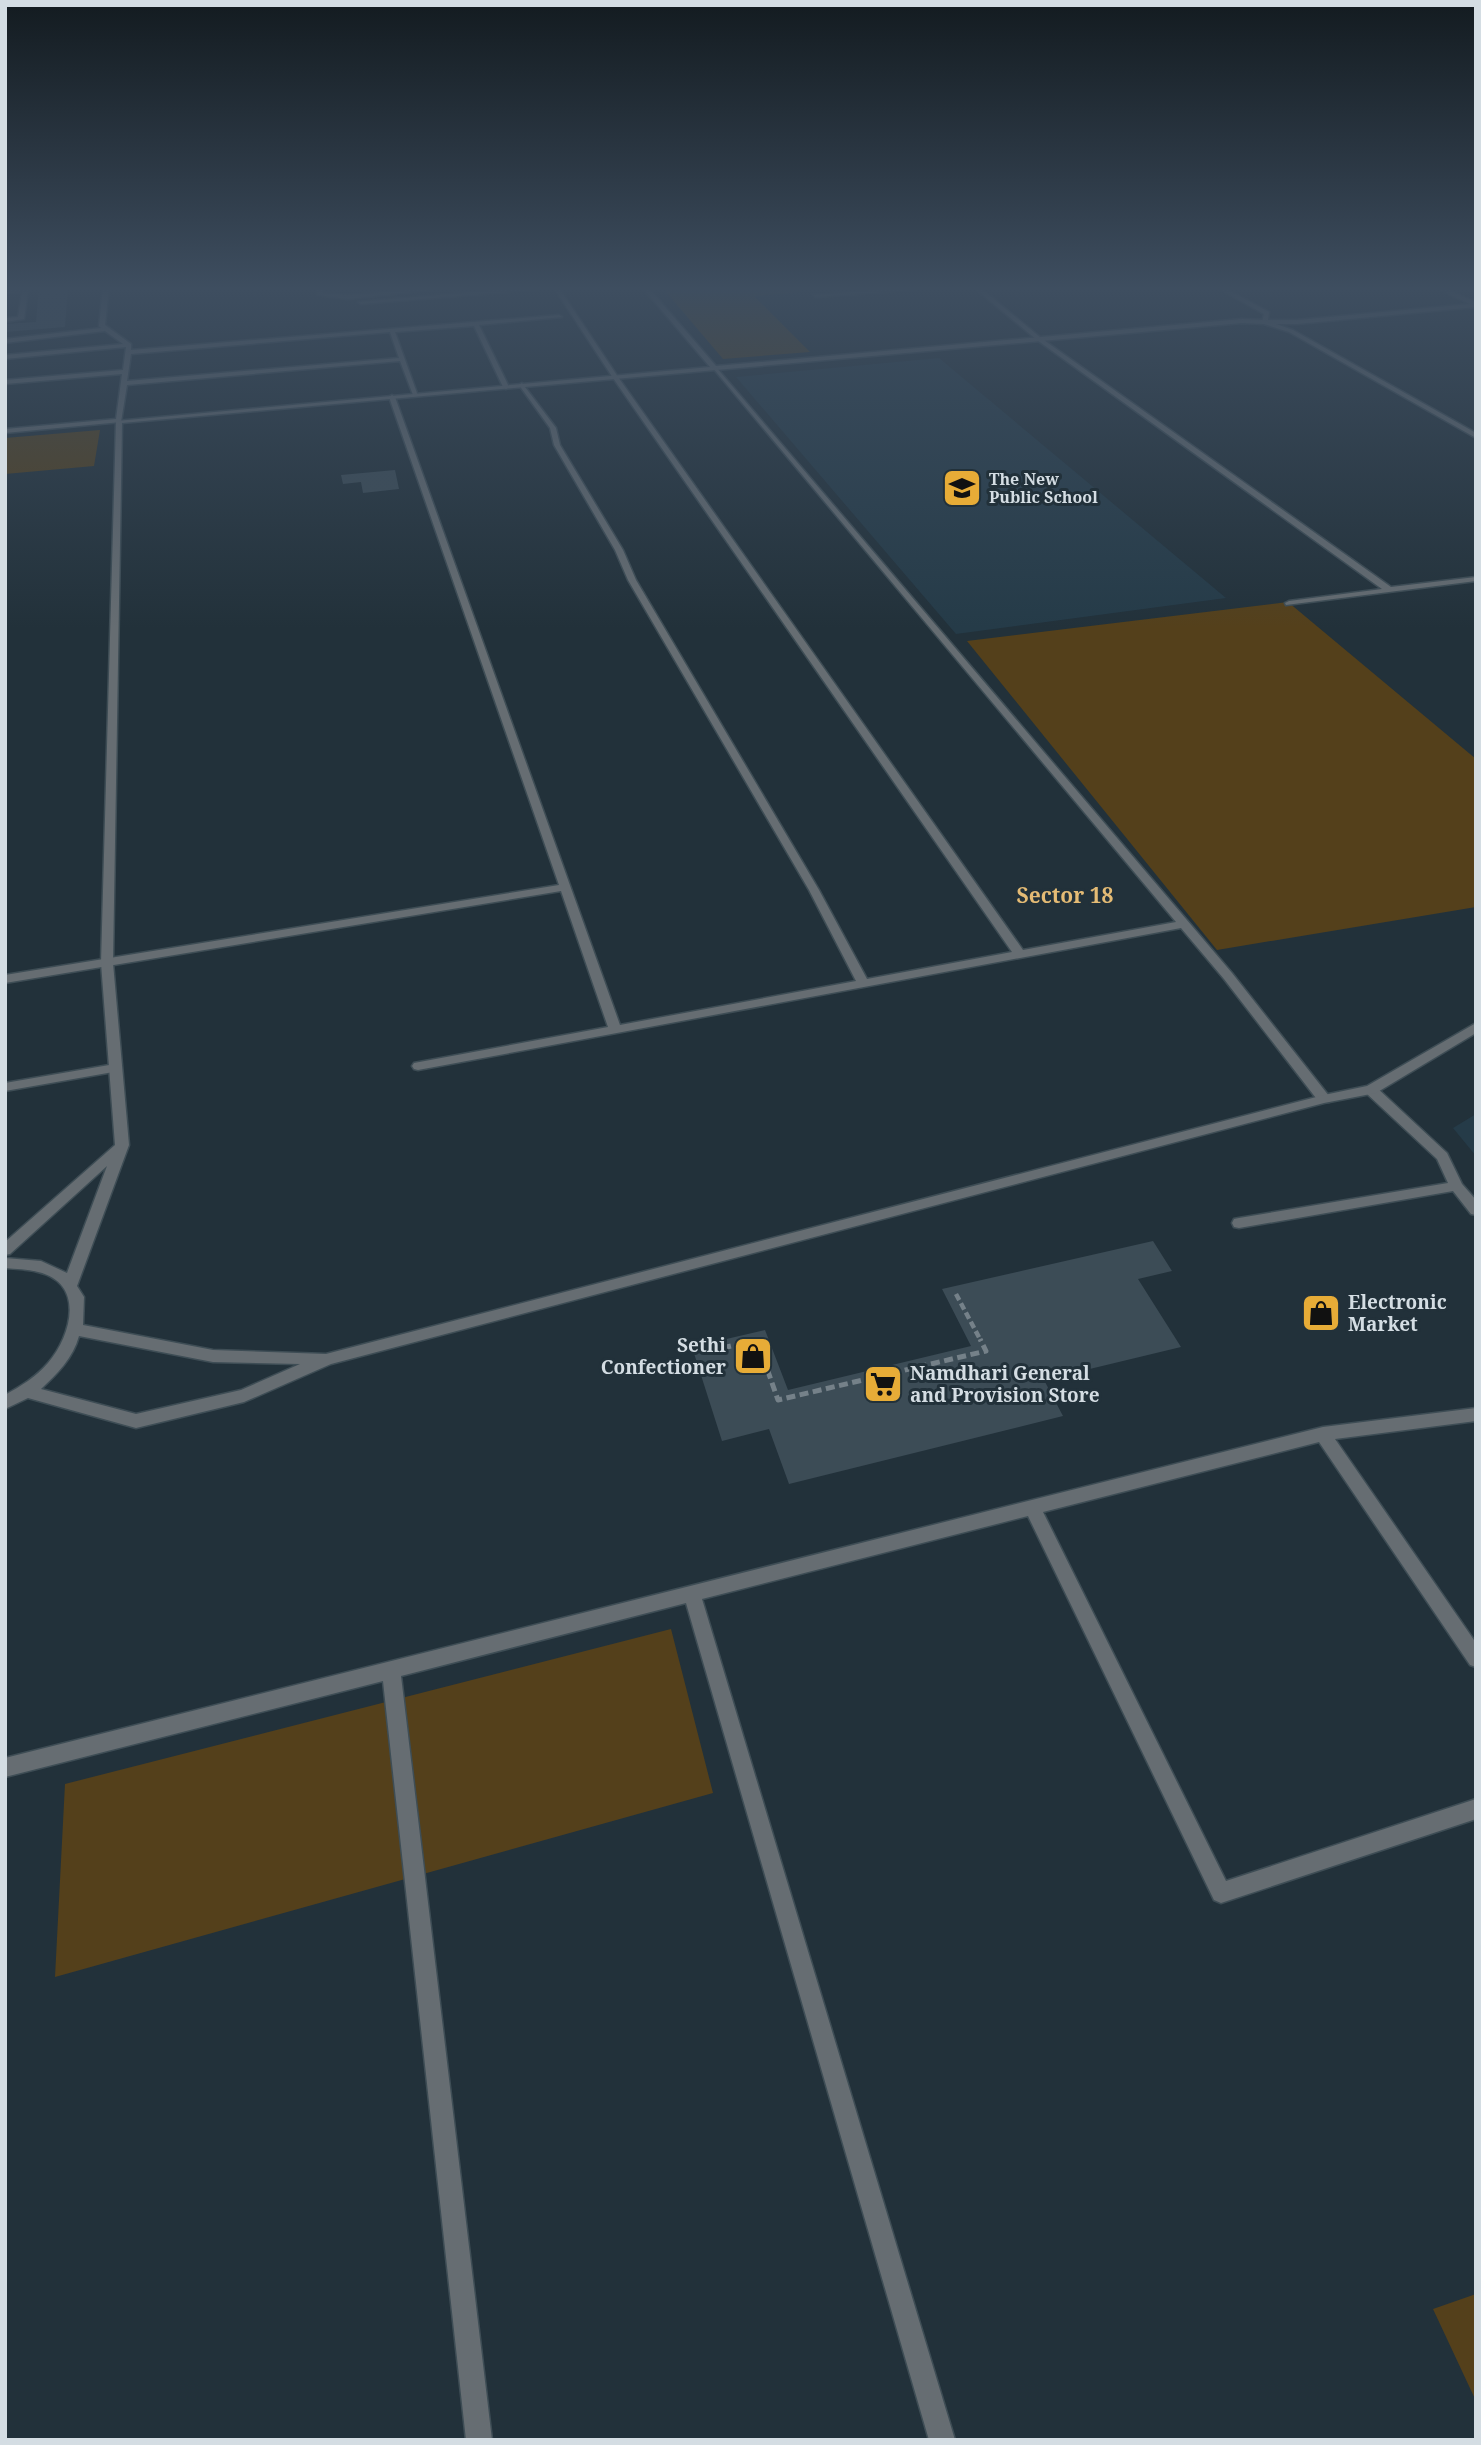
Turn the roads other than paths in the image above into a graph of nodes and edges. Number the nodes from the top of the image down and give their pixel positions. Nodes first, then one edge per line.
1 (122, 400) edge
2 (357, 400) edge
3 (393, 400) edge
4 (533, 400) edge
5 (631, 400) edge
6 (741, 400) edge
7 (1124, 400) edge
8 (1413, 400) edge
9 (119, 421) junction
10 (5, 431) edge
11 (1476, 436) edge
12 (1476, 579) edge
13 (1389, 590) junction
14 (1289, 603) dead end
15 (565, 887) junction
16 (1182, 924) junction
17 (1019, 953) junction
18 (107, 963) junction
19 (5, 979) edge
20 (863, 982) junction
21 (1476, 1027) edge
22 (615, 1029) junction
23 (418, 1066) dead end
24 (116, 1068) junction
25 (5, 1087) edge
26 (1371, 1090) junction
27 (1324, 1099) junction
28 (122, 1145) junction
29 (1456, 1185) junction
30 (1476, 1210) edge
31 (1238, 1223) dead end
32 (5, 1250) edge
33 (5, 1263) edge
34 (69, 1284) junction
35 (77, 1330) junction
36 (328, 1359) junction
37 (27, 1391) junction
38 (7, 1407) edge
39 (1476, 1414) edge
40 (1323, 1434) junction
41 (1032, 1508) junction
42 (692, 1594) junction
43 (1476, 1659) edge
44 (391, 1670) junction
45 (5, 1768) edge
46 (1476, 1809) edge
47 (479, 2440) edge
48 (942, 2440) edge

1 - 9 street
2 - 9 street
3 - 15 street
4 - 20 street
5 - 17 street
6 - 16 street
7 - 13 street
8 - 11 street
9 - 10 street
9 - 18 street
12 - 13 street
13 - 14 street
15 - 18 street
15 - 22 street
16 - 17 street
16 - 27 street
17 - 20 street
18 - 19 street
18 - 24 street
20 - 22 street
21 - 26 street
22 - 23 street
24 - 25 street
24 - 28 street
26 - 27 street
26 - 29 street
27 - 36 street
28 - 32 street
28 - 34 street
29 - 30 street
29 - 31 street
33 - 34 street
34 - 35 street
35 - 36 street
35 - 37 street
36 - 37 street
37 - 38 street
39 - 40 street
40 - 41 street
40 - 43 street
41 - 42 street
41 - 46 street
42 - 44 street
42 - 48 street
44 - 45 street
44 - 47 street

